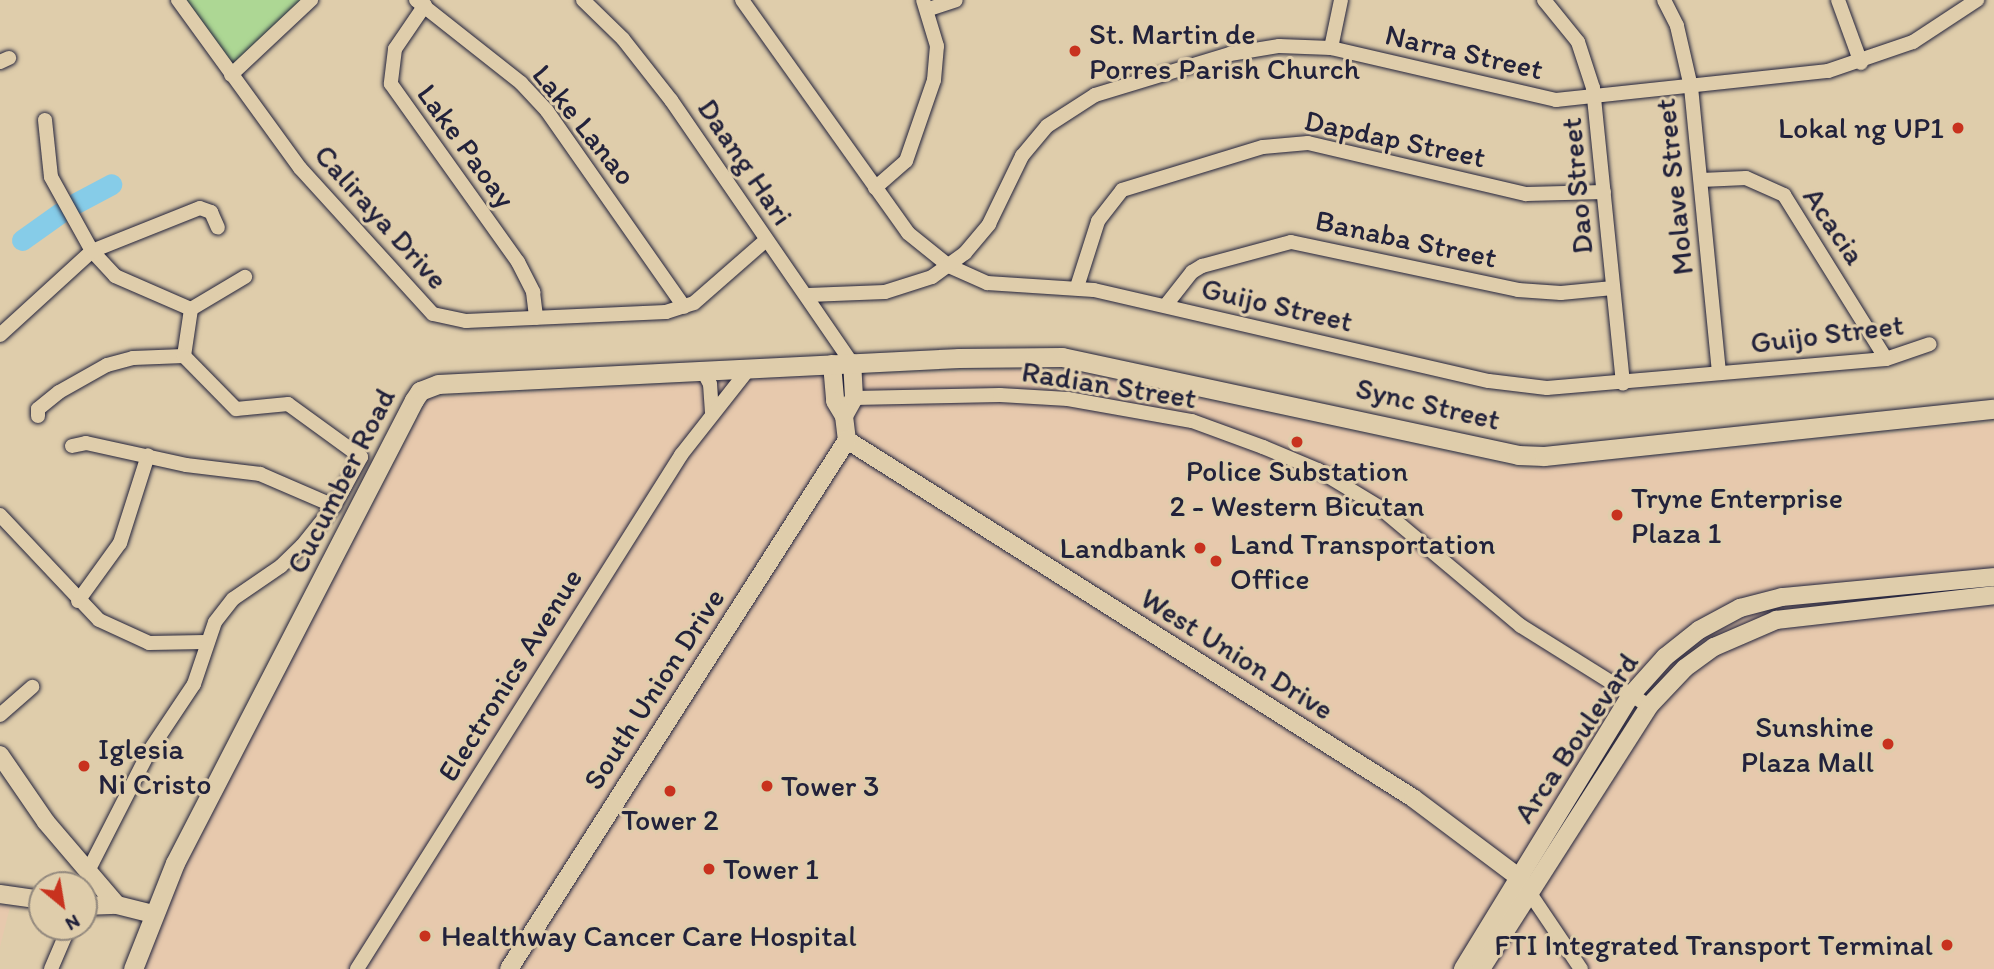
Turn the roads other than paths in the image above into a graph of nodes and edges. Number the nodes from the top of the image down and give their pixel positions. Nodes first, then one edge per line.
1 (178, 0) edge
2 (311, 0) edge
3 (583, 0) edge
4 (742, 0) edge
5 (956, 0) edge
6 (1341, 0) edge
7 (1544, 0) edge
8 (1664, 0) edge
9 (1838, 0) edge
10 (1977, 0) edge
11 (421, 3) edge
12 (926, 4) edge
13 (1331, 48) junction
14 (1861, 63) junction
15 (231, 75) junction
16 (1691, 87) junction
17 (1595, 96) junction
18 (45, 120) dead end
19 (1701, 180) junction
20 (875, 188) junction
21 (1604, 192) junction
22 (218, 228) dead end
23 (766, 240) junction
24 (92, 251) junction
25 (949, 266) junction
26 (245, 277) dead end
27 (1077, 287) junction
28 (1613, 288) junction
29 (808, 295) junction
30 (1166, 305) junction
31 (684, 307) junction
32 (191, 309) junction
33 (536, 318) junction
34 (0, 335) edge
35 (1930, 344) dead end
36 (184, 356) junction
37 (1886, 359) junction
38 (852, 363) junction
39 (832, 364) junction
40 (748, 370) junction
41 (704, 371) junction
42 (1718, 373) junction
43 (1623, 383) junction
44 (854, 398) junction
45 (1994, 409) edge
46 (712, 412) junction
47 (37, 416) dead end
48 (844, 416) junction
49 (847, 440) junction
50 (72, 446) dead end
51 (148, 454) junction
52 (334, 506) junction
53 (0, 515) edge
54 (1994, 577) edge
55 (1994, 595) edge
56 (78, 601) junction
57 (205, 642) junction
58 (32, 687) dead end
59 (1631, 695) junction
60 (1649, 706) junction
61 (0, 715) edge
62 (0, 755) edge
63 (87, 871) edge
64 (89, 871) edge
65 (1517, 876) junction
66 (98, 883) edge
67 (1529, 892) junction
68 (0, 894) edge
69 (28, 898) edge
70 (117, 905) junction
71 (98, 906) edge
72 (153, 914) junction
73 (63, 941) edge
74 (51, 969) edge
75 (133, 969) edge
76 (357, 969) edge
77 (509, 969) edge
78 (1463, 969) edge
79 (1481, 969) edge
80 (1581, 969) edge

1 - 15 street, Caliraya Drive
2 - 15 street
3 - 23 street, Daang Hari
4 - 20 street, Guijo Street
5 - 12 street
6 - 13 street
7 - 17 street, Dao Street
8 - 16 street, Molave Street
9 - 14 street
10 - 14 street, Narra Street
11 - 31 street, Lake Lanao
11 - 33 street, Lake Paoay
12 - 20 street
13 - 17 street, Narra Street
13 - 25 street, Narra Street
14 - 16 street, Narra Street
15 - 33 street, Caliraya Drive
16 - 17 street, Narra Street
16 - 19 street, Molave Street
17 - 21 street, Dao Street
18 - 24 street
19 - 37 street, Acacia
19 - 42 street, Molave Street
20 - 25 street, Guijo Street
21 - 27 street, Dapdap Street
21 - 28 street, Dao Street
22 - 24 street
23 - 29 street, Daang Hari
23 - 31 street, Caliraya Drive
24 - 32 street
24 - 34 street
25 - 27 street, Guijo Street
25 - 29 street, Narra Street
26 - 32 street
27 - 30 street, Guijo Street
28 - 30 street, Banaba Street
28 - 43 street, Dao Street
29 - 38 street, Daang Hari
30 - 43 street, Guijo Street
31 - 33 street, Caliraya Drive
32 - 36 street
35 - 37 street, Guijo Street
36 - 47 street
36 - 52 street
37 - 42 street, Guijo Street
38 - 39 main road, Sync Street
38 - 44 street
38 - 45 main road, Sync Street
39 - 40 main road, Cucumber Road
39 - 48 street
40 - 41 main road, Cucumber Road
40 - 46 street, Electronics Avenue
41 - 46 street
41 - 72 main road, Cucumber Road
42 - 43 street, Guijo Street
44 - 48 street
44 - 59 street, Radian Street
46 - 76 street, Electronics Avenue
48 - 49 street
49 - 65 street, West Union Drive
49 - 77 street, South Union Drive
50 - 51 street
51 - 52 street
51 - 56 street
52 - 57 street
53 - 56 street
54 - 59 street, Arca Boulevard
55 - 60 street, Arca Boulevard
56 - 57 street
57 - 64 street
58 - 61 street
59 - 60 street, Radian Street
59 - 65 street, Arca Boulevard
60 - 67 street, Arca Boulevard
62 - 63 street
65 - 67 street, West Union Drive
65 - 78 street, Arca Boulevard
66 - 70 street
67 - 79 street, Arca Boulevard
67 - 80 street, West Union Drive
68 - 69 street
70 - 71 street
70 - 72 street
72 - 75 main road, Cucumber Road
73 - 74 street

